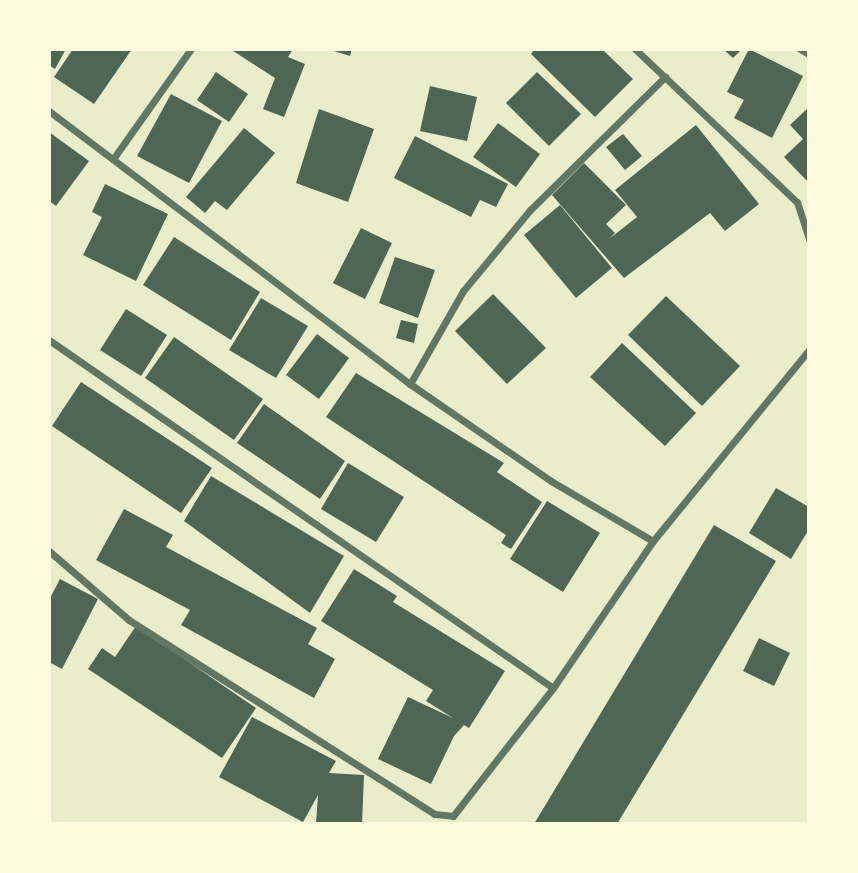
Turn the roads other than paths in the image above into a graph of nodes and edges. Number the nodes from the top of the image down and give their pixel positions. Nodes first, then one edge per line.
1 (191, 49) edge
2 (635, 49) edge
3 (800, 49) edge
4 (809, 54) edge
5 (665, 78) junction
6 (49, 111) edge
7 (113, 159) junction
8 (809, 240) edge
9 (49, 340) edge
10 (809, 349) edge
11 (410, 384) junction
12 (653, 541) junction
13 (49, 551) edge
14 (553, 688) junction

1 - 7 street
2 - 5 street
3 - 4 street
5 - 8 street
5 - 11 street
6 - 7 street
7 - 11 street
9 - 14 street
10 - 12 street
11 - 12 street
12 - 14 street
13 - 14 street

